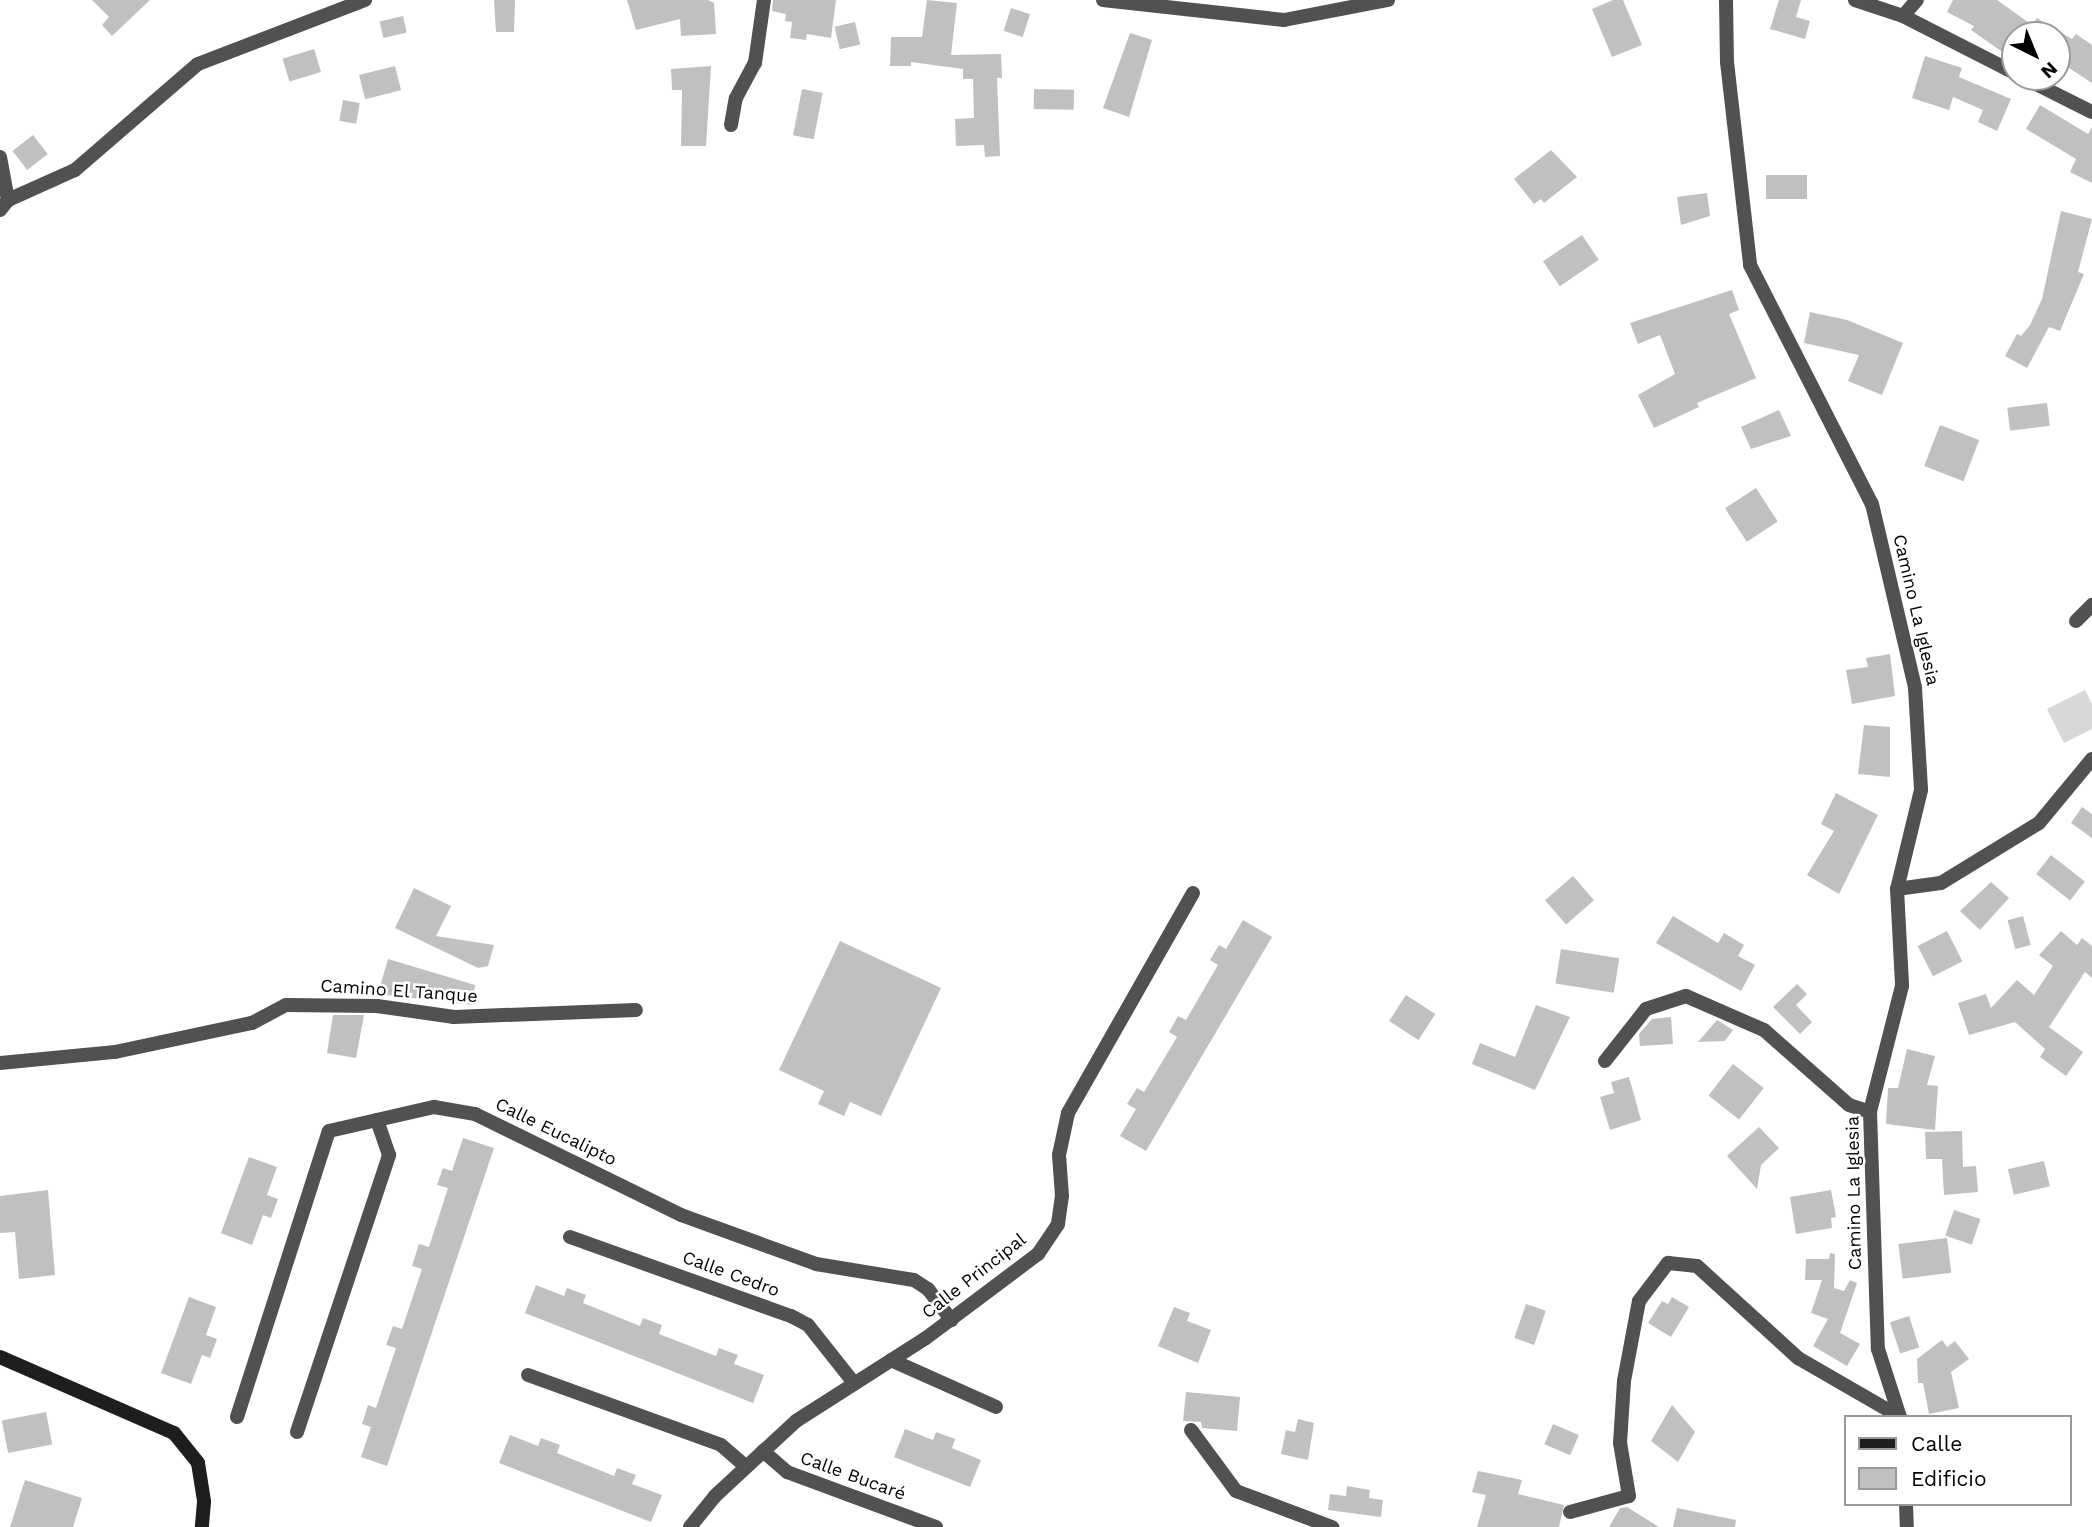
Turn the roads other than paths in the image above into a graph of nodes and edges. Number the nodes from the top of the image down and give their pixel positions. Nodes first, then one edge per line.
1 (365, 0) edge
2 (764, 0) edge
3 (1103, 0) edge
4 (1388, 0) edge
5 (1726, 0) edge
6 (1855, 0) edge
7 (1917, 0) edge
8 (1147, 2) edge
9 (1903, 16) junction
10 (2001, 66) edge
11 (2050, 91) edge
12 (2092, 112) edge
13 (731, 124) dead end
14 (0, 157) edge
15 (4, 205) edge
16 (2092, 605) edge
17 (2076, 621) dead end
18 (2092, 759) edge
19 (1897, 889) junction
20 (1194, 893) dead end
21 (636, 1010) dead end
22 (1605, 1061) dead end
23 (0, 1063) edge
24 (1870, 1112) junction
25 (377, 1120) junction
26 (570, 1237) dead end
27 (951, 1320) junction
28 (0, 1357) edge
29 (891, 1360) junction
30 (528, 1374) dead end
31 (854, 1384) junction
32 (996, 1407) dead end
33 (1897, 1415) edge
34 (1899, 1415) edge
35 (237, 1418) dead end
36 (1191, 1430) dead end
37 (297, 1432) dead end
38 (763, 1451) junction
39 (746, 1467) junction
40 (1906, 1506) edge
41 (1570, 1511) dead end
42 (202, 1527) edge
43 (690, 1527) edge
44 (936, 1527) edge
45 (1332, 1527) edge
46 (1907, 1527) edge

1 - 15 street
2 - 13 street
3 - 8 street
4 - 8 street
5 - 19 street, Camino La Iglesia
6 - 9 street
7 - 9 street
9 - 10 street
11 - 12 street
14 - 15 street
16 - 17 street
18 - 19 street
19 - 24 street, Camino La Iglesia
20 - 27 street, Calle Principal
21 - 23 street, Camino El Tanque
22 - 24 street
24 - 34 street, Camino La Iglesia
25 - 27 street, Calle Eucalipto
25 - 35 street, Calle Eucalipto
25 - 37 street
26 - 31 street, Calle Cedro
27 - 29 street, Calle Principal
28 - 42 street
29 - 31 street, Calle Principal
29 - 32 street
30 - 39 street
31 - 38 street, Calle Principal
33 - 41 street
36 - 45 street
38 - 39 street, Calle Principal
38 - 44 street, Calle Bucaré
39 - 43 street, Calle Principal
40 - 46 street

